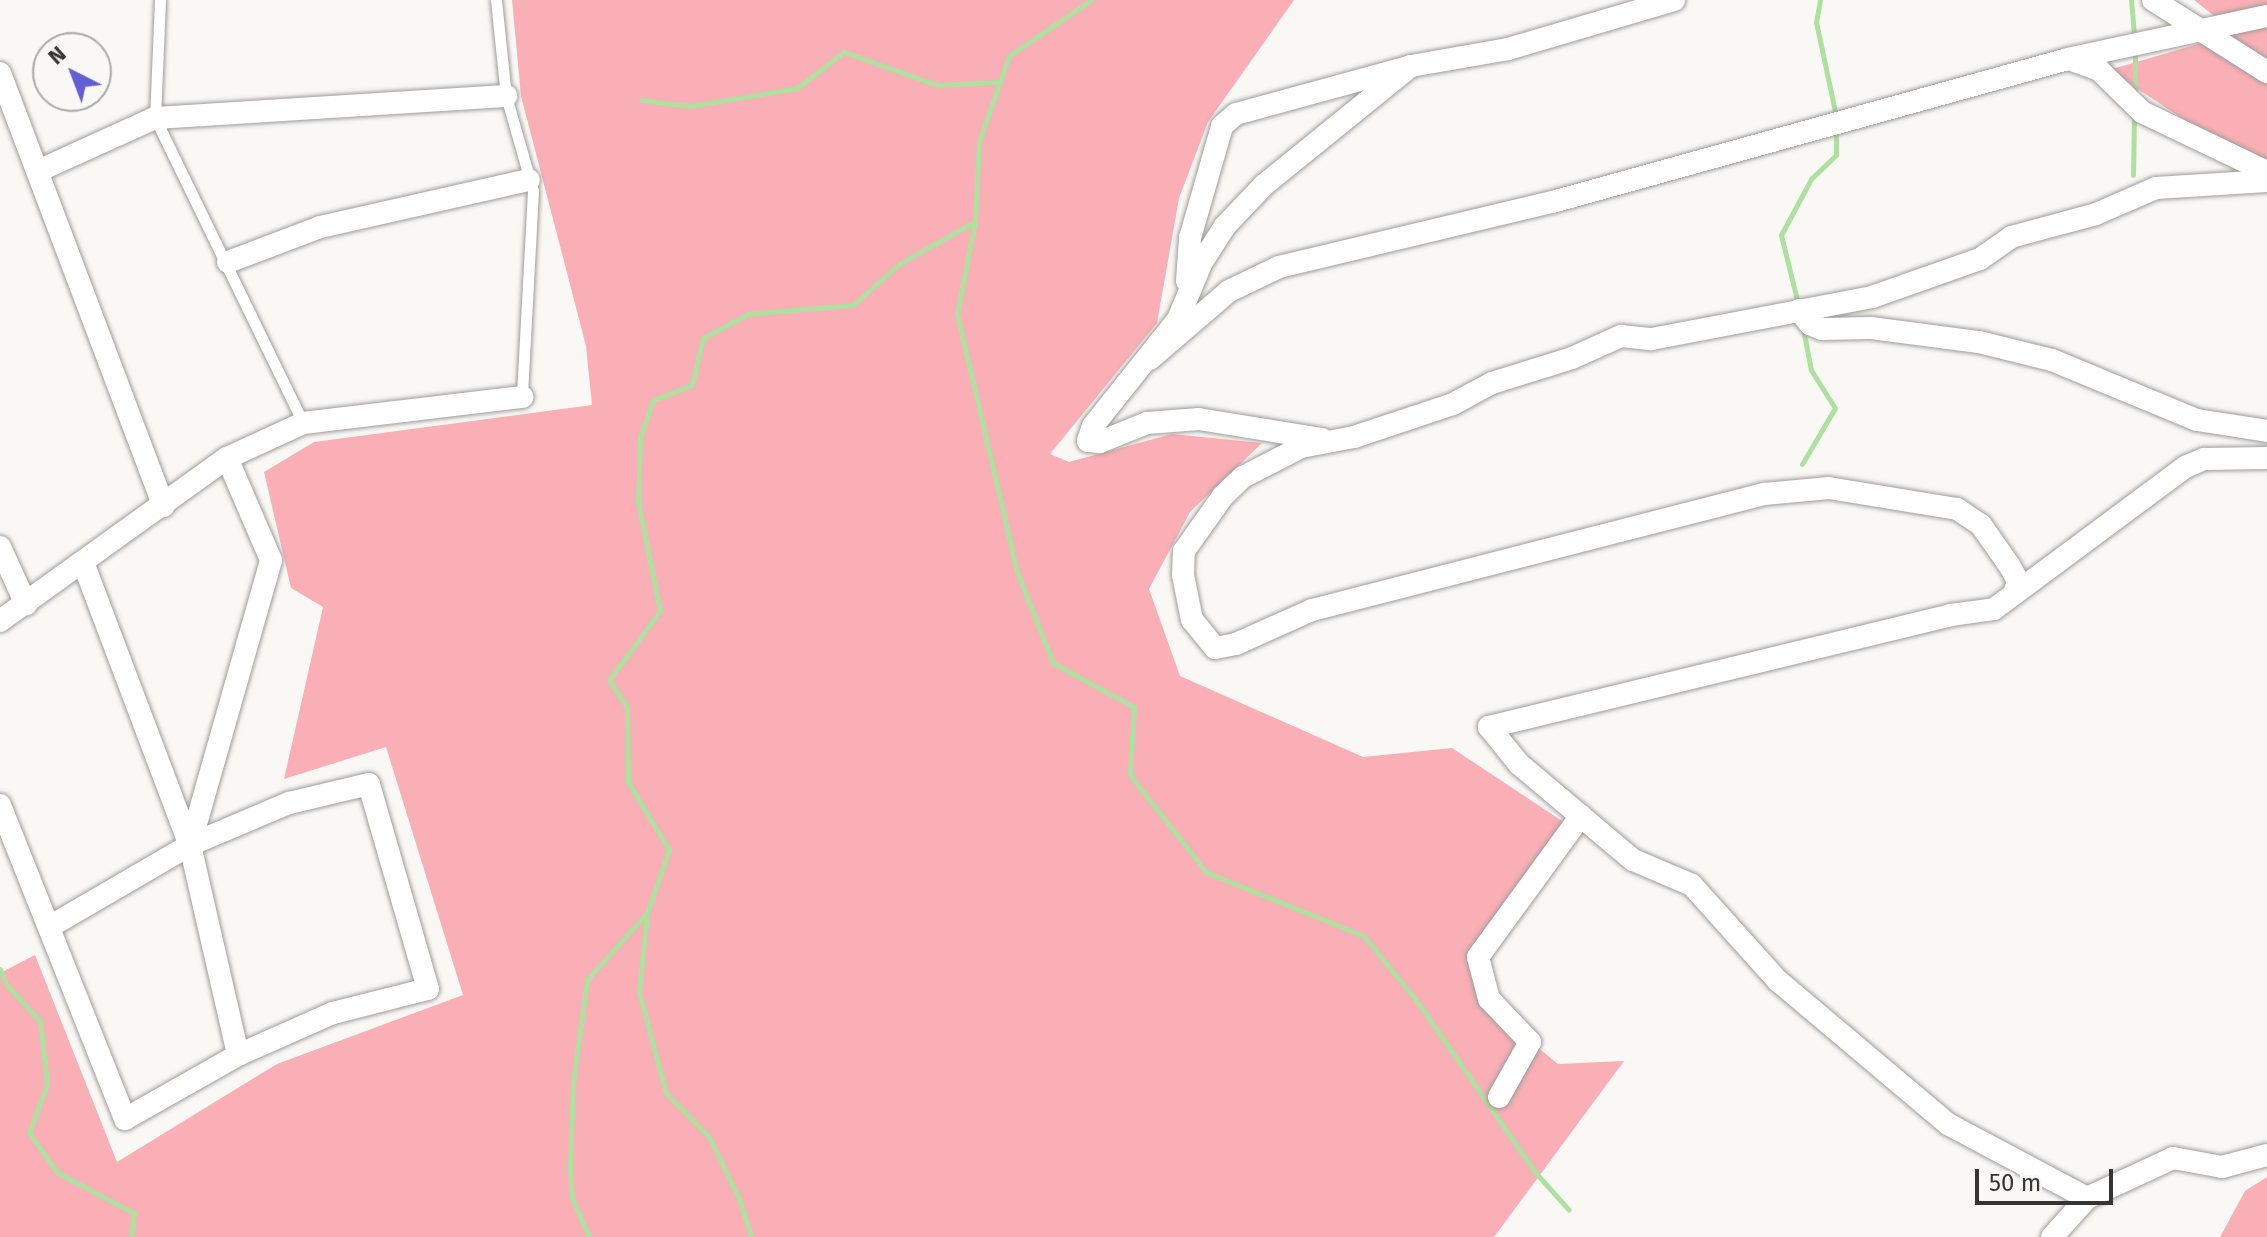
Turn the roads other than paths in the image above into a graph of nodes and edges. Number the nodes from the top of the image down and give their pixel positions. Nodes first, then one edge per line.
1 (160, 0) edge
2 (496, 0) edge
3 (1674, 0) edge
4 (2153, 0) edge
5 (2267, 16) edge
6 (2205, 33) junction
7 (2068, 59) junction
8 (1411, 66) junction
9 (2267, 72) edge
10 (0, 73) edge
11 (506, 96) junction
12 (155, 118) junction
13 (38, 171) junction
14 (2267, 172) edge
15 (529, 180) junction
16 (2267, 181) edge
17 (228, 262) junction
18 (1185, 295) junction
19 (1799, 310) junction
20 (1150, 359) junction
21 (522, 397) joint
22 (303, 423) junction
23 (2267, 431) edge
24 (1331, 441) junction
25 (227, 458) junction
26 (2267, 458) edge
27 (164, 506) junction
28 (0, 547) edge
29 (84, 565) junction
30 (2014, 594) junction
31 (26, 604) junction
32 (0, 621) edge
33 (0, 805) edge
34 (1581, 816) junction
35 (190, 845) junction
36 (49, 927) junction
37 (238, 1055) junction
38 (1499, 1097) dead end
39 (2267, 1155) edge
40 (2087, 1198) junction
41 (2052, 1237) edge

1 - 12 lane
2 - 11 lane
3 - 8 street
4 - 6 street
5 - 6 street
6 - 7 street
6 - 9 street
7 - 14 street
7 - 20 street
8 - 18 street
8 - 18 street
10 - 13 street
11 - 12 street
11 - 15 lane
12 - 13 street
12 - 17 lane
13 - 27 street
15 - 17 street
15 - 21 lane
16 - 19 street
17 - 22 lane
18 - 20 street
19 - 23 street
19 - 24 street
20 - 24 street
21 - 22 street
22 - 25 street
24 - 30 street
25 - 27 street
25 - 35 street
26 - 30 street
27 - 29 street
28 - 31 street
29 - 31 street
29 - 35 street
30 - 34 street
31 - 32 street
33 - 36 street
34 - 38 street
34 - 40 street
35 - 36 street
35 - 37 street
35 - 37 street
36 - 37 street
39 - 40 street
40 - 41 street

